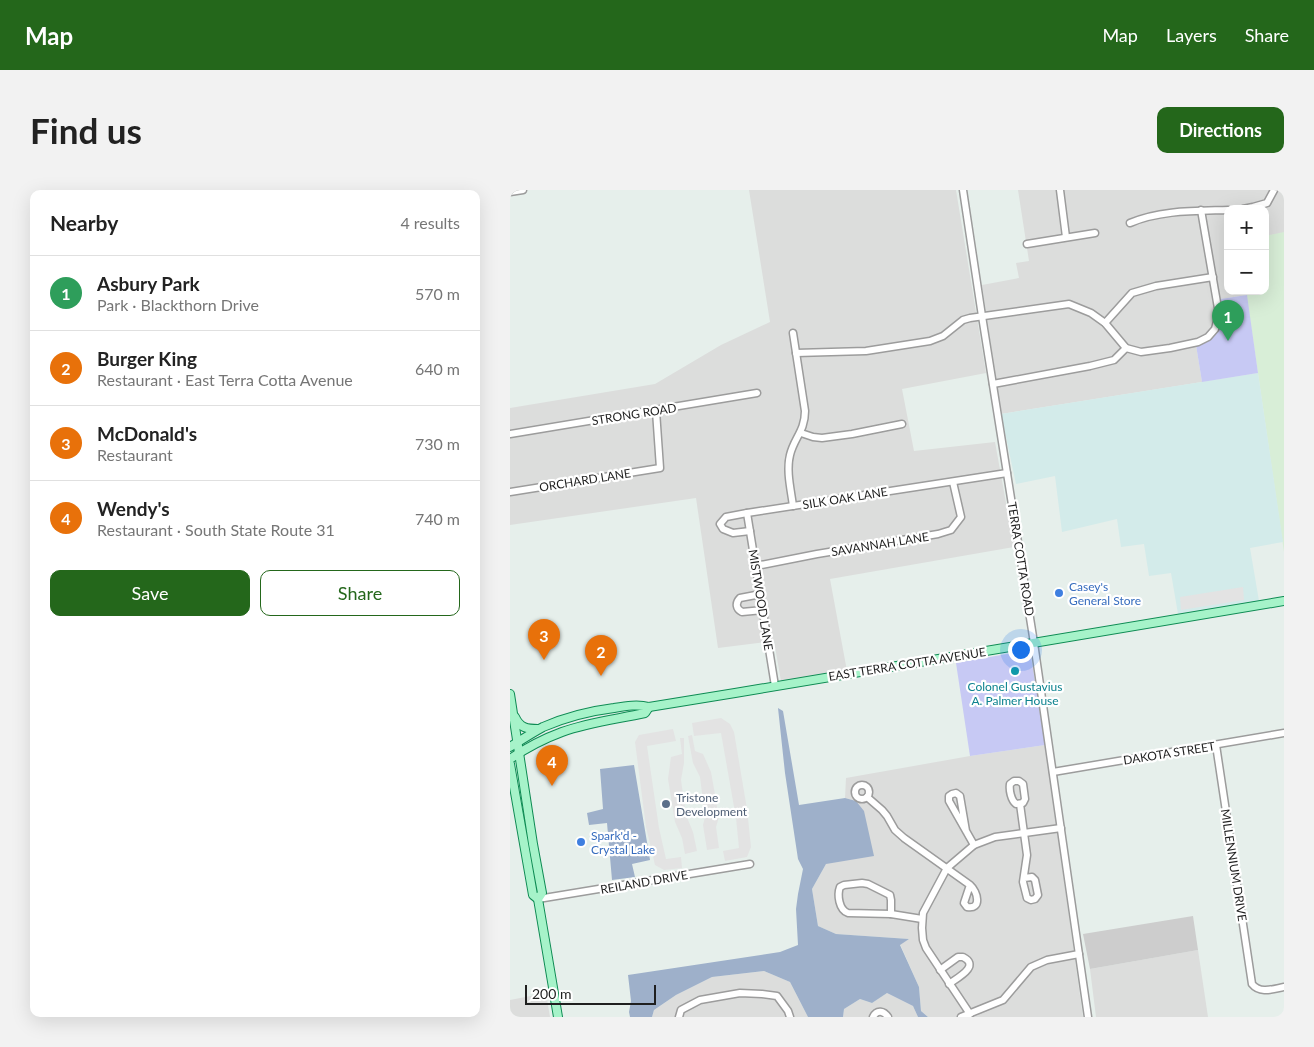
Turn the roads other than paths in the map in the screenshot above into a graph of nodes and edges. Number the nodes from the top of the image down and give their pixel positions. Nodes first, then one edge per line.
1 (523, 190) edge
2 (964, 190) edge
3 (1060, 190) edge
4 (1274, 190) edge
5 (510, 192) edge
6 (1260, 205) edge
7 (1201, 210) junction
8 (1224, 210) edge
9 (1130, 223) dead end
10 (1095, 233) dead end
11 (1066, 237) junction
12 (1027, 244) dead end
13 (1213, 277) junction
14 (982, 316) junction
15 (1106, 323) junction
16 (792, 332) dead end
17 (1126, 348) junction
18 (796, 353) junction
19 (993, 384) junction
20 (758, 393) dead end
21 (656, 410) junction
22 (902, 424) dead end
23 (801, 433) junction
24 (510, 434) edge
25 (1007, 473) junction
26 (953, 482) junction
27 (510, 492) edge
28 (793, 506) junction
29 (747, 513) junction
30 (750, 531) junction
31 (756, 566) junction
32 (760, 594) junction
33 (1284, 601) edge
34 (763, 610) junction
35 (1034, 643) junction
36 (775, 686) junction
37 (510, 694) edge
38 (649, 707) junction
39 (513, 715) junction
40 (540, 729) junction
41 (1284, 734) edge
42 (518, 742) junction
43 (1216, 745) junction
44 (510, 747) edge
45 (520, 753) junction
46 (510, 759) edge
47 (510, 764) edge
48 (1053, 772) junction
49 (510, 783) edge
50 (515, 795) junction
51 (867, 797) dead end
52 (1020, 804) dead end
53 (1061, 828) junction
54 (966, 831) junction
55 (1024, 834) junction
56 (974, 845) junction
57 (750, 864) dead end
58 (947, 868) junction
59 (1024, 878) dead end
60 (970, 885) dead end
61 (538, 899) junction
62 (891, 914) junction
63 (922, 919) junction
64 (1079, 954) junction
65 (940, 970) junction
66 (949, 984) junction
67 (1284, 987) edge
68 (970, 1014) junction
69 (558, 1017) edge
70 (679, 1017) edge
71 (790, 1017) edge
72 (873, 1017) edge
73 (888, 1017) edge
74 (961, 1017) edge
75 (1088, 1017) edge

1 - 5 street
2 - 14 street, TERRA COTTA ROAD
3 - 11 street
4 - 6 street
7 - 8 street
7 - 9 street
7 - 13 street
10 - 11 street
11 - 12 street
13 - 15 street
13 - 17 street
14 - 15 street
14 - 18 street
14 - 19 street, TERRA COTTA ROAD
15 - 17 street
16 - 18 street
17 - 19 street
18 - 23 street
19 - 25 street, TERRA COTTA ROAD
20 - 21 street, STRONG ROAD
21 - 24 street, STRONG ROAD
21 - 27 street, ORCHARD LANE
22 - 23 street
23 - 28 street
25 - 26 street, SILK OAK LANE
25 - 35 street, TERRA COTTA ROAD
26 - 28 street, SILK OAK LANE
26 - 31 street, SAVANNAH LANE
28 - 29 street, SILK OAK LANE
29 - 30 street, MISTWOOD LANE
29 - 30 street, SILK OAK LANE
30 - 31 street, MISTWOOD LANE
31 - 32 street, MISTWOOD LANE
32 - 34 street, MISTWOOD LANE
32 - 34 street
33 - 35 main road, EAST TERRA COTTA AVENUE
34 - 36 street, MISTWOOD LANE
35 - 36 main road, EAST TERRA COTTA AVENUE
35 - 48 street, TERRA COTTA ROAD
36 - 38 main road, EAST TERRA COTTA AVENUE
37 - 39 main road
38 - 40 main road, EAST TERRA COTTA AVENUE
38 - 45 main road, EAST TERRA COTTA AVENUE
39 - 40 main road
39 - 42 main road
40 - 42 main road, EAST TERRA COTTA AVENUE
41 - 43 street, DAKOTA STREET
42 - 44 main road, EAST TERRA COTTA AVENUE
42 - 45 main road
43 - 48 street, DAKOTA STREET
43 - 67 street, MILLENNIUM DRIVE
45 - 46 main road, EAST TERRA COTTA AVENUE
45 - 61 main road
47 - 50 main road
48 - 53 street, TERRA COTTA ROAD
49 - 50 main road
50 - 61 main road
51 - 58 street
52 - 55 street
53 - 55 street
53 - 64 street, TERRA COTTA ROAD
54 - 54 street
54 - 56 street
55 - 56 street
55 - 59 street
56 - 58 street
57 - 61 street, REILAND DRIVE
58 - 60 street
58 - 63 street
61 - 69 main road
62 - 62 street
62 - 63 street
63 - 65 street
64 - 68 street
64 - 75 street, TERRA COTTA ROAD
65 - 66 street
65 - 66 street
66 - 68 street
68 - 74 street
70 - 71 street
72 - 73 street

